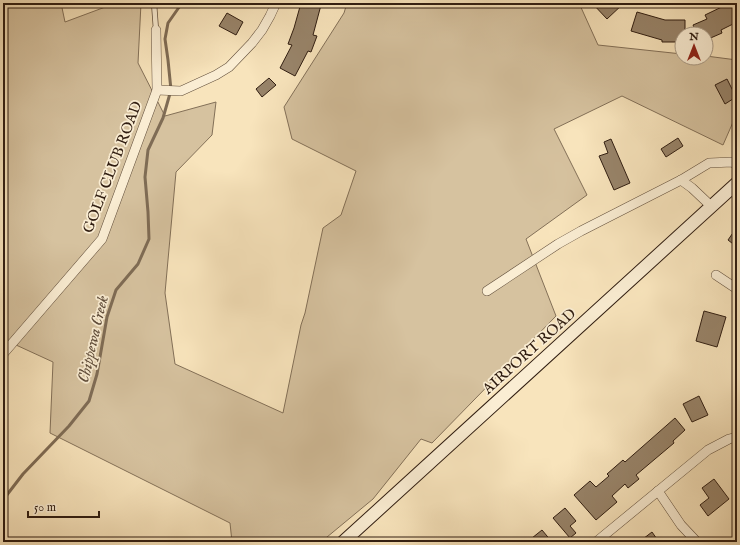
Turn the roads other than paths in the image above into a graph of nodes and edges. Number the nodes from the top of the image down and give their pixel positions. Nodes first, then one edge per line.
1 (154, 3) edge
2 (276, 3) edge
3 (156, 30) joint
4 (161, 91) junction
5 (737, 165) edge
6 (681, 180) junction
7 (737, 183) edge
8 (711, 206) junction
9 (716, 275) dead end
10 (737, 287) edge
11 (487, 291) dead end
12 (3, 354) edge
13 (737, 437) edge
14 (658, 491) junction
15 (344, 542) edge
16 (596, 542) edge
17 (697, 542) edge

1 - 3 lane, GOLF CLUB ROAD
2 - 4 street
3 - 4 street, GOLF CLUB ROAD
4 - 12 street, GOLF CLUB ROAD
5 - 6 street
6 - 8 street
6 - 11 street
7 - 8 main road, AIRPORT ROAD
8 - 15 main road, AIRPORT ROAD
9 - 10 street
13 - 14 street
14 - 16 street
14 - 17 street

